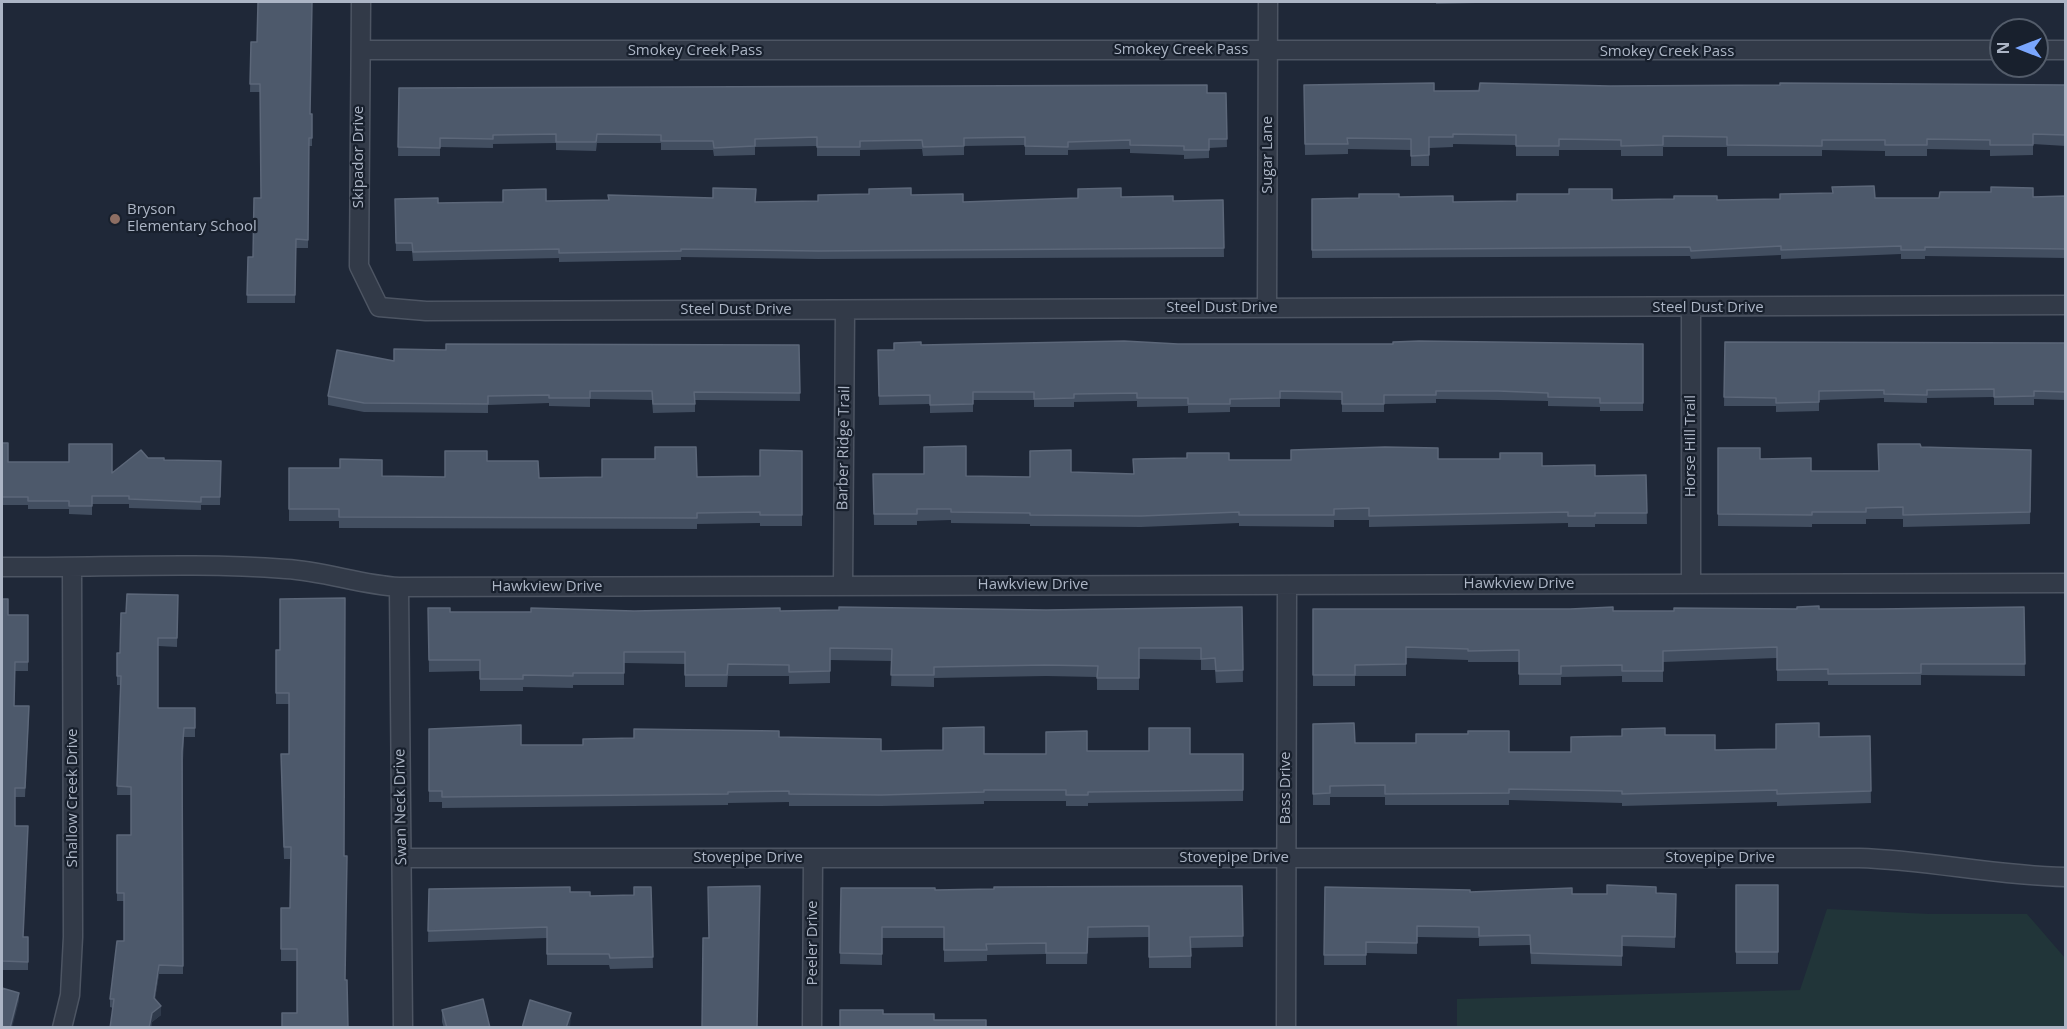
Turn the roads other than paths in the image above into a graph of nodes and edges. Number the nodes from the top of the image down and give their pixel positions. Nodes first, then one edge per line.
1 (361, 2) edge
2 (1268, 2) edge
3 (361, 50) junction
4 (1989, 50) edge
5 (2049, 50) edge
6 (2066, 50) edge
7 (1269, 51) junction
8 (2066, 305) edge
9 (379, 307) joint
10 (1267, 308) junction
11 (1691, 308) junction
12 (845, 310) junction
13 (2, 567) edge
14 (72, 568) junction
15 (2066, 583) edge
16 (1690, 584) junction
17 (1287, 585) junction
18 (843, 586) junction
19 (399, 587) junction
20 (402, 858) junction
21 (813, 858) junction
22 (1286, 858) junction
23 (2066, 878) edge
24 (62, 1028) edge
25 (404, 1028) edge
26 (812, 1028) edge
27 (1286, 1028) edge

1 - 3 street, Skipador Drive
2 - 7 street, Sugar Lane
3 - 7 street, Smokey Creek Pass
3 - 9 street, Skipador Drive
4 - 7 street, Smokey Creek Pass
5 - 6 street
7 - 10 street, Sugar Lane
8 - 11 street, Steel Dust Drive
9 - 12 street, Steel Dust Drive
10 - 11 street, Steel Dust Drive
10 - 12 street, Steel Dust Drive
11 - 16 street, Horse Hill Trail
12 - 18 street, Barber Ridge Trail
13 - 14 street, Hawkview Drive
14 - 19 street, Hawkview Drive
14 - 24 street, Shallow Creek Drive
15 - 16 street, Hawkview Drive
16 - 17 street, Hawkview Drive
17 - 18 street, Hawkview Drive
17 - 22 street, Bass Drive
18 - 19 street, Hawkview Drive
19 - 20 street, Swan Neck Drive
20 - 21 street, Stovepipe Drive
20 - 25 street, Swan Neck Drive
21 - 22 street, Stovepipe Drive
21 - 26 street, Peeler Drive
22 - 23 street, Stovepipe Drive
22 - 27 street, Bass Drive

